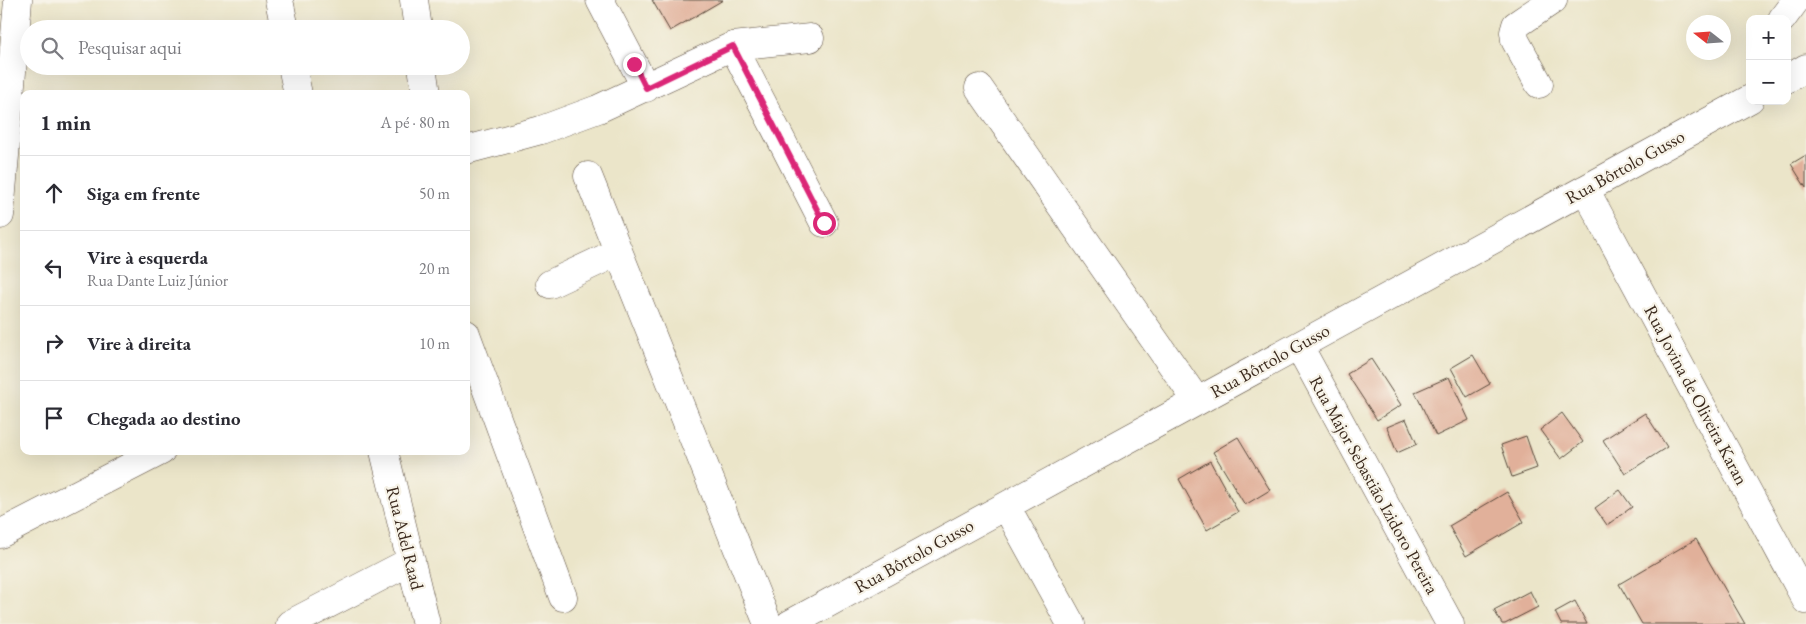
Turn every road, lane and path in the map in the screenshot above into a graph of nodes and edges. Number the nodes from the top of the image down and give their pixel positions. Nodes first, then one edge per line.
1 (18, 0) edge
2 (279, 0) edge
3 (414, 0) edge
4 (600, 0) edge
5 (1553, 0) edge
6 (1796, 0) edge
7 (1785, 15) edge
8 (283, 20) edge
9 (417, 20) edge
10 (810, 38) dead end
11 (733, 46) junction
12 (294, 75) edge
13 (423, 75) edge
14 (1539, 84) dead end
15 (646, 88) junction
16 (979, 88) dead end
17 (297, 90) edge
18 (425, 90) edge
19 (1746, 101) edge
20 (11, 109) edge
21 (470, 149) edge
22 (588, 176) dead end
23 (1585, 189) junction
24 (0, 215) edge
25 (824, 223) dead end
26 (618, 252) junction
27 (550, 284) dead end
28 (1299, 346) junction
29 (470, 354) edge
30 (1197, 401) junction
31 (153, 455) edge
32 (385, 455) edge
33 (1006, 506) junction
34 (0, 534) edge
35 (411, 561) junction
36 (563, 597) dead end
37 (1806, 600) edge
38 (290, 624) edge
39 (426, 624) edge
40 (768, 624) edge
41 (790, 624) edge
42 (1071, 624) edge
43 (1450, 624) edge

1 - 20 street
2 - 8 street
3 - 9 street
4 - 15 street
5 - 14 street
6 - 7 street
10 - 11 street
11 - 15 street
11 - 25 street
12 - 17 street
13 - 18 street
15 - 21 street
16 - 30 street
19 - 23 street, Rua Bôrtolo Gusso
20 - 24 street
22 - 26 street
23 - 28 street, Rua Bôrtolo Gusso
23 - 37 street, Rua Jovina de Oliveira Karan
26 - 27 street
26 - 40 street
28 - 30 street, Rua Bôrtolo Gusso
28 - 43 street, Rua Major Sebastião Izidoro Pereira
29 - 36 street
30 - 33 street, Rua Bôrtolo Gusso
31 - 34 street
32 - 35 street, Rua Adel Raad
33 - 41 street, Rua Bôrtolo Gusso
33 - 42 street
35 - 38 street
35 - 39 street, Rua Adel Raad

